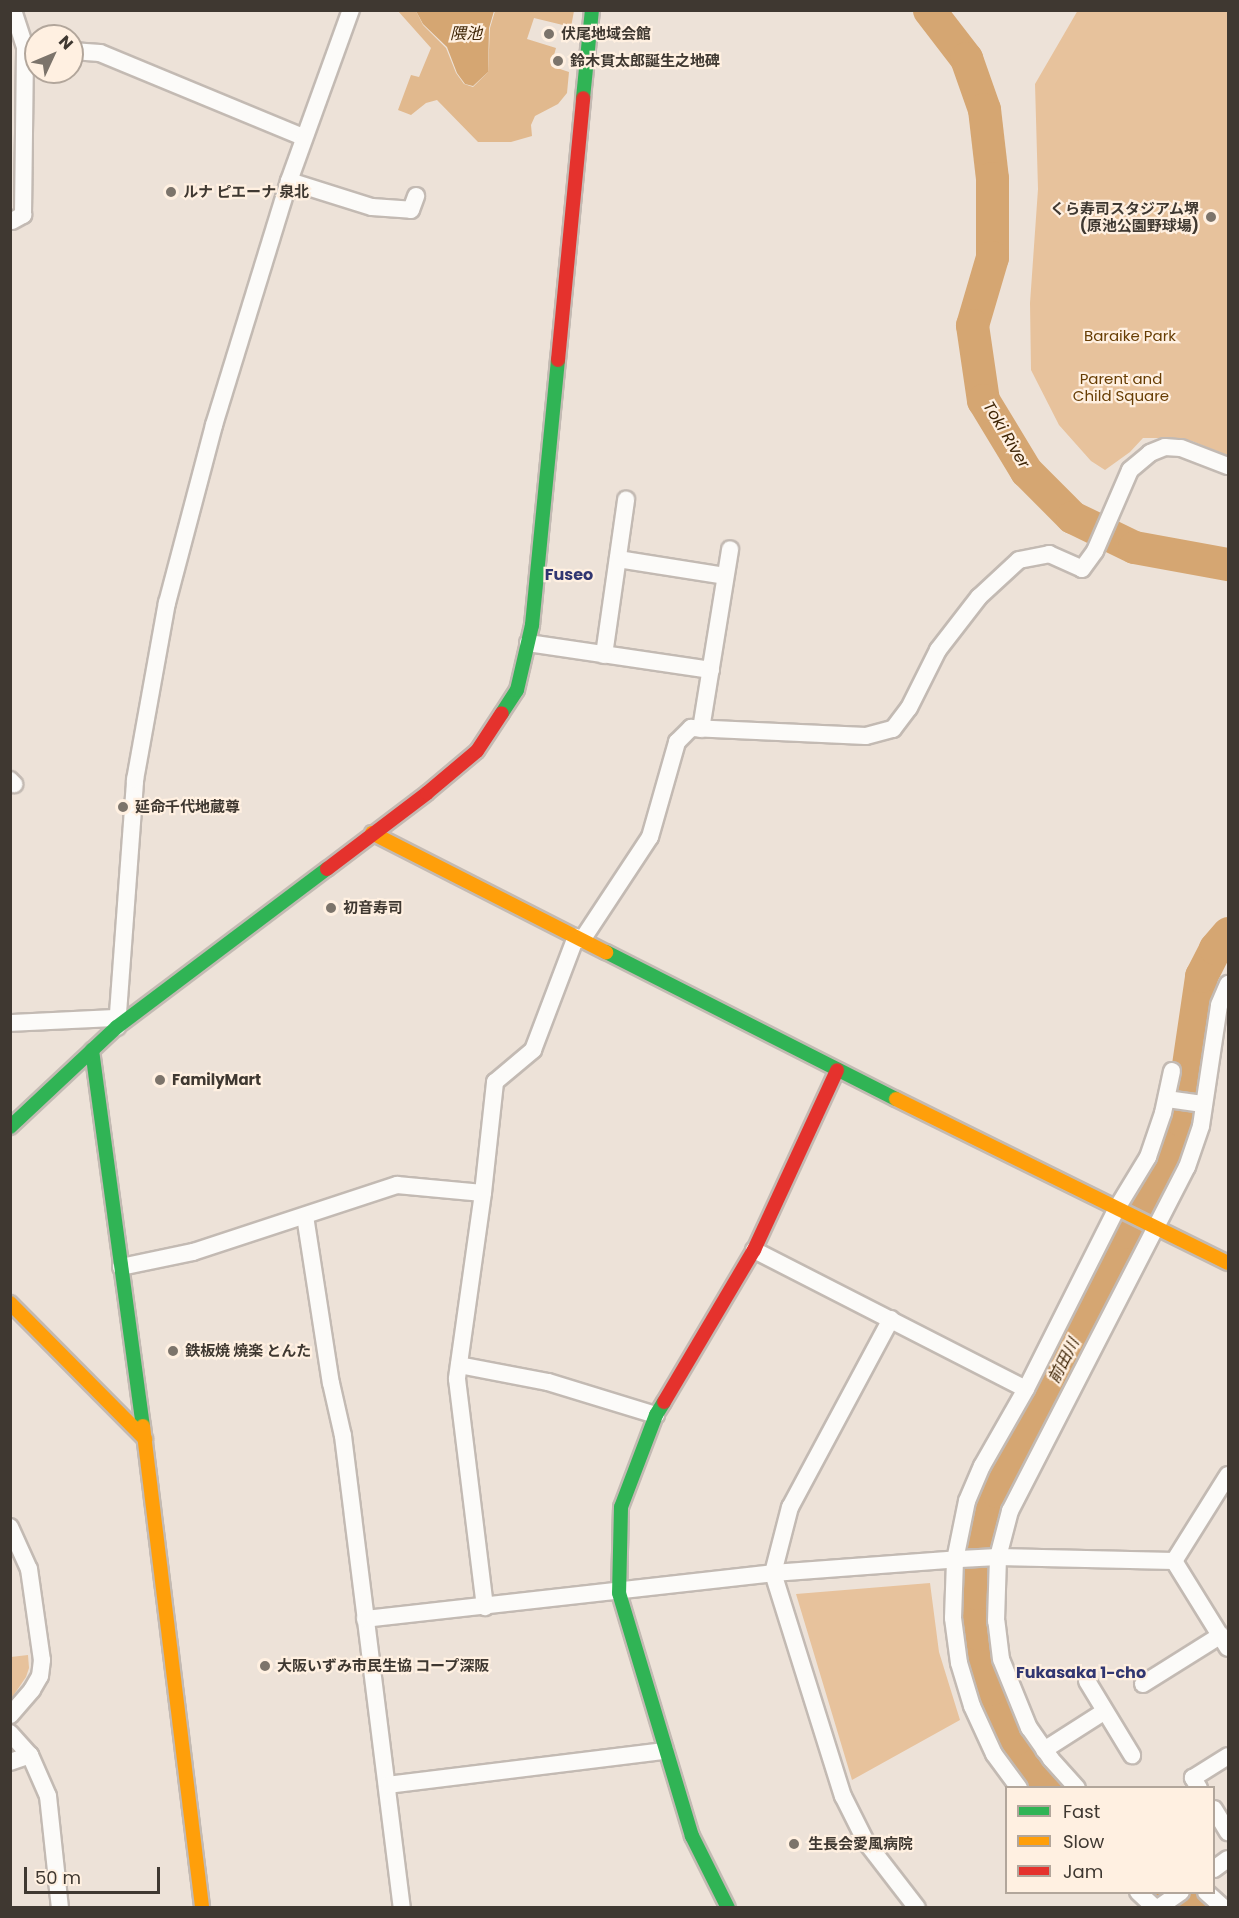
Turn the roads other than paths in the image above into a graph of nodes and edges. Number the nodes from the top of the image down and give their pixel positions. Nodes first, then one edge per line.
1 (13, 10) edge
2 (351, 10) edge
3 (592, 10) edge
4 (24, 35) edge
5 (84, 52) edge
6 (28, 84) edge
7 (303, 137) junction
8 (289, 181) junction
9 (417, 196) dead end
10 (12, 220) dead end
11 (1228, 466) edge
12 (626, 500) dead end
13 (730, 549) dead end
14 (618, 559) junction
15 (725, 576) junction
16 (528, 643) junction
17 (604, 655) junction
18 (711, 670) junction
19 (701, 729) junction
20 (372, 833) junction
21 (579, 938) junction
22 (1228, 984) edge
23 (1223, 1016) edge
24 (117, 1022) junction
25 (10, 1023) edge
26 (92, 1050) junction
27 (837, 1070) junction
28 (1172, 1071) dead end
29 (1167, 1099) junction
30 (1204, 1104) junction
31 (10, 1127) edge
32 (483, 1193) junction
33 (1117, 1208) junction
34 (305, 1216) junction
35 (1155, 1227) junction
36 (754, 1250) junction
37 (1228, 1263) edge
38 (121, 1267) junction
39 (10, 1303) edge
40 (891, 1319) junction
41 (459, 1365) junction
42 (1026, 1389) junction
43 (656, 1415) junction
44 (144, 1440) junction
45 (1226, 1486) edge
46 (10, 1527) edge
47 (998, 1557) junction
48 (955, 1560) junction
49 (1174, 1561) junction
50 (773, 1573) junction
51 (619, 1593) junction
52 (485, 1606) junction
53 (365, 1619) junction
54 (1225, 1641) edge
55 (1087, 1681) dead end
56 (1143, 1684) dead end
57 (1105, 1711) junction
58 (10, 1715) edge
59 (10, 1733) edge
60 (1044, 1750) junction
61 (665, 1751) junction
62 (30, 1755) junction
63 (1132, 1755) dead end
64 (1228, 1756) edge
65 (10, 1762) edge
66 (387, 1785) junction
67 (1017, 1786) edge
68 (1075, 1786) edge
69 (1198, 1786) edge
70 (1215, 1811) edge
71 (1228, 1832) edge
72 (1228, 1859) edge
73 (1215, 1868) edge
74 (1139, 1894) edge
75 (1178, 1894) edge
76 (1207, 1894) edge
77 (60, 1908) edge
78 (202, 1908) edge
79 (402, 1908) edge
80 (728, 1908) edge
81 (917, 1908) edge
82 (1157, 1908) edge
83 (1224, 1908) edge

1 - 4 street
2 - 7 street
3 - 16 street
5 - 7 street
6 - 10 street
7 - 8 street
8 - 9 street
8 - 24 street
11 - 19 street
12 - 14 street
13 - 15 street
14 - 15 street
14 - 17 street
15 - 18 street
16 - 17 street
16 - 20 street
17 - 18 street
18 - 19 street
19 - 21 street
20 - 21 street
20 - 24 street
21 - 27 street
21 - 32 street
22 - 23 street
23 - 30 street
24 - 25 street
24 - 26 street
26 - 31 street
26 - 38 street
27 - 33 street
27 - 36 street
28 - 29 street
29 - 30 street
29 - 33 street
30 - 35 street
32 - 34 street
32 - 41 street
33 - 35 street
33 - 42 street
34 - 38 street
34 - 53 street
35 - 37 street
35 - 47 street
36 - 40 street
36 - 43 street
38 - 44 street
39 - 44 street
40 - 42 street
40 - 50 street
41 - 43 street
41 - 52 street
42 - 48 street
43 - 51 street
44 - 78 street
45 - 49 street
46 - 58 street
47 - 48 street
47 - 49 street
47 - 60 street
48 - 50 street
48 - 67 street
49 - 54 street
50 - 51 street
50 - 81 street
51 - 52 street
51 - 61 street
52 - 53 street
53 - 66 street
54 - 56 street
55 - 57 street
57 - 60 street
57 - 63 street
59 - 62 street
60 - 68 street
61 - 66 street
61 - 80 street
62 - 65 street
62 - 77 street
64 - 69 street
66 - 79 street
70 - 71 street
72 - 73 street
74 - 82 street
75 - 82 street
76 - 83 street

